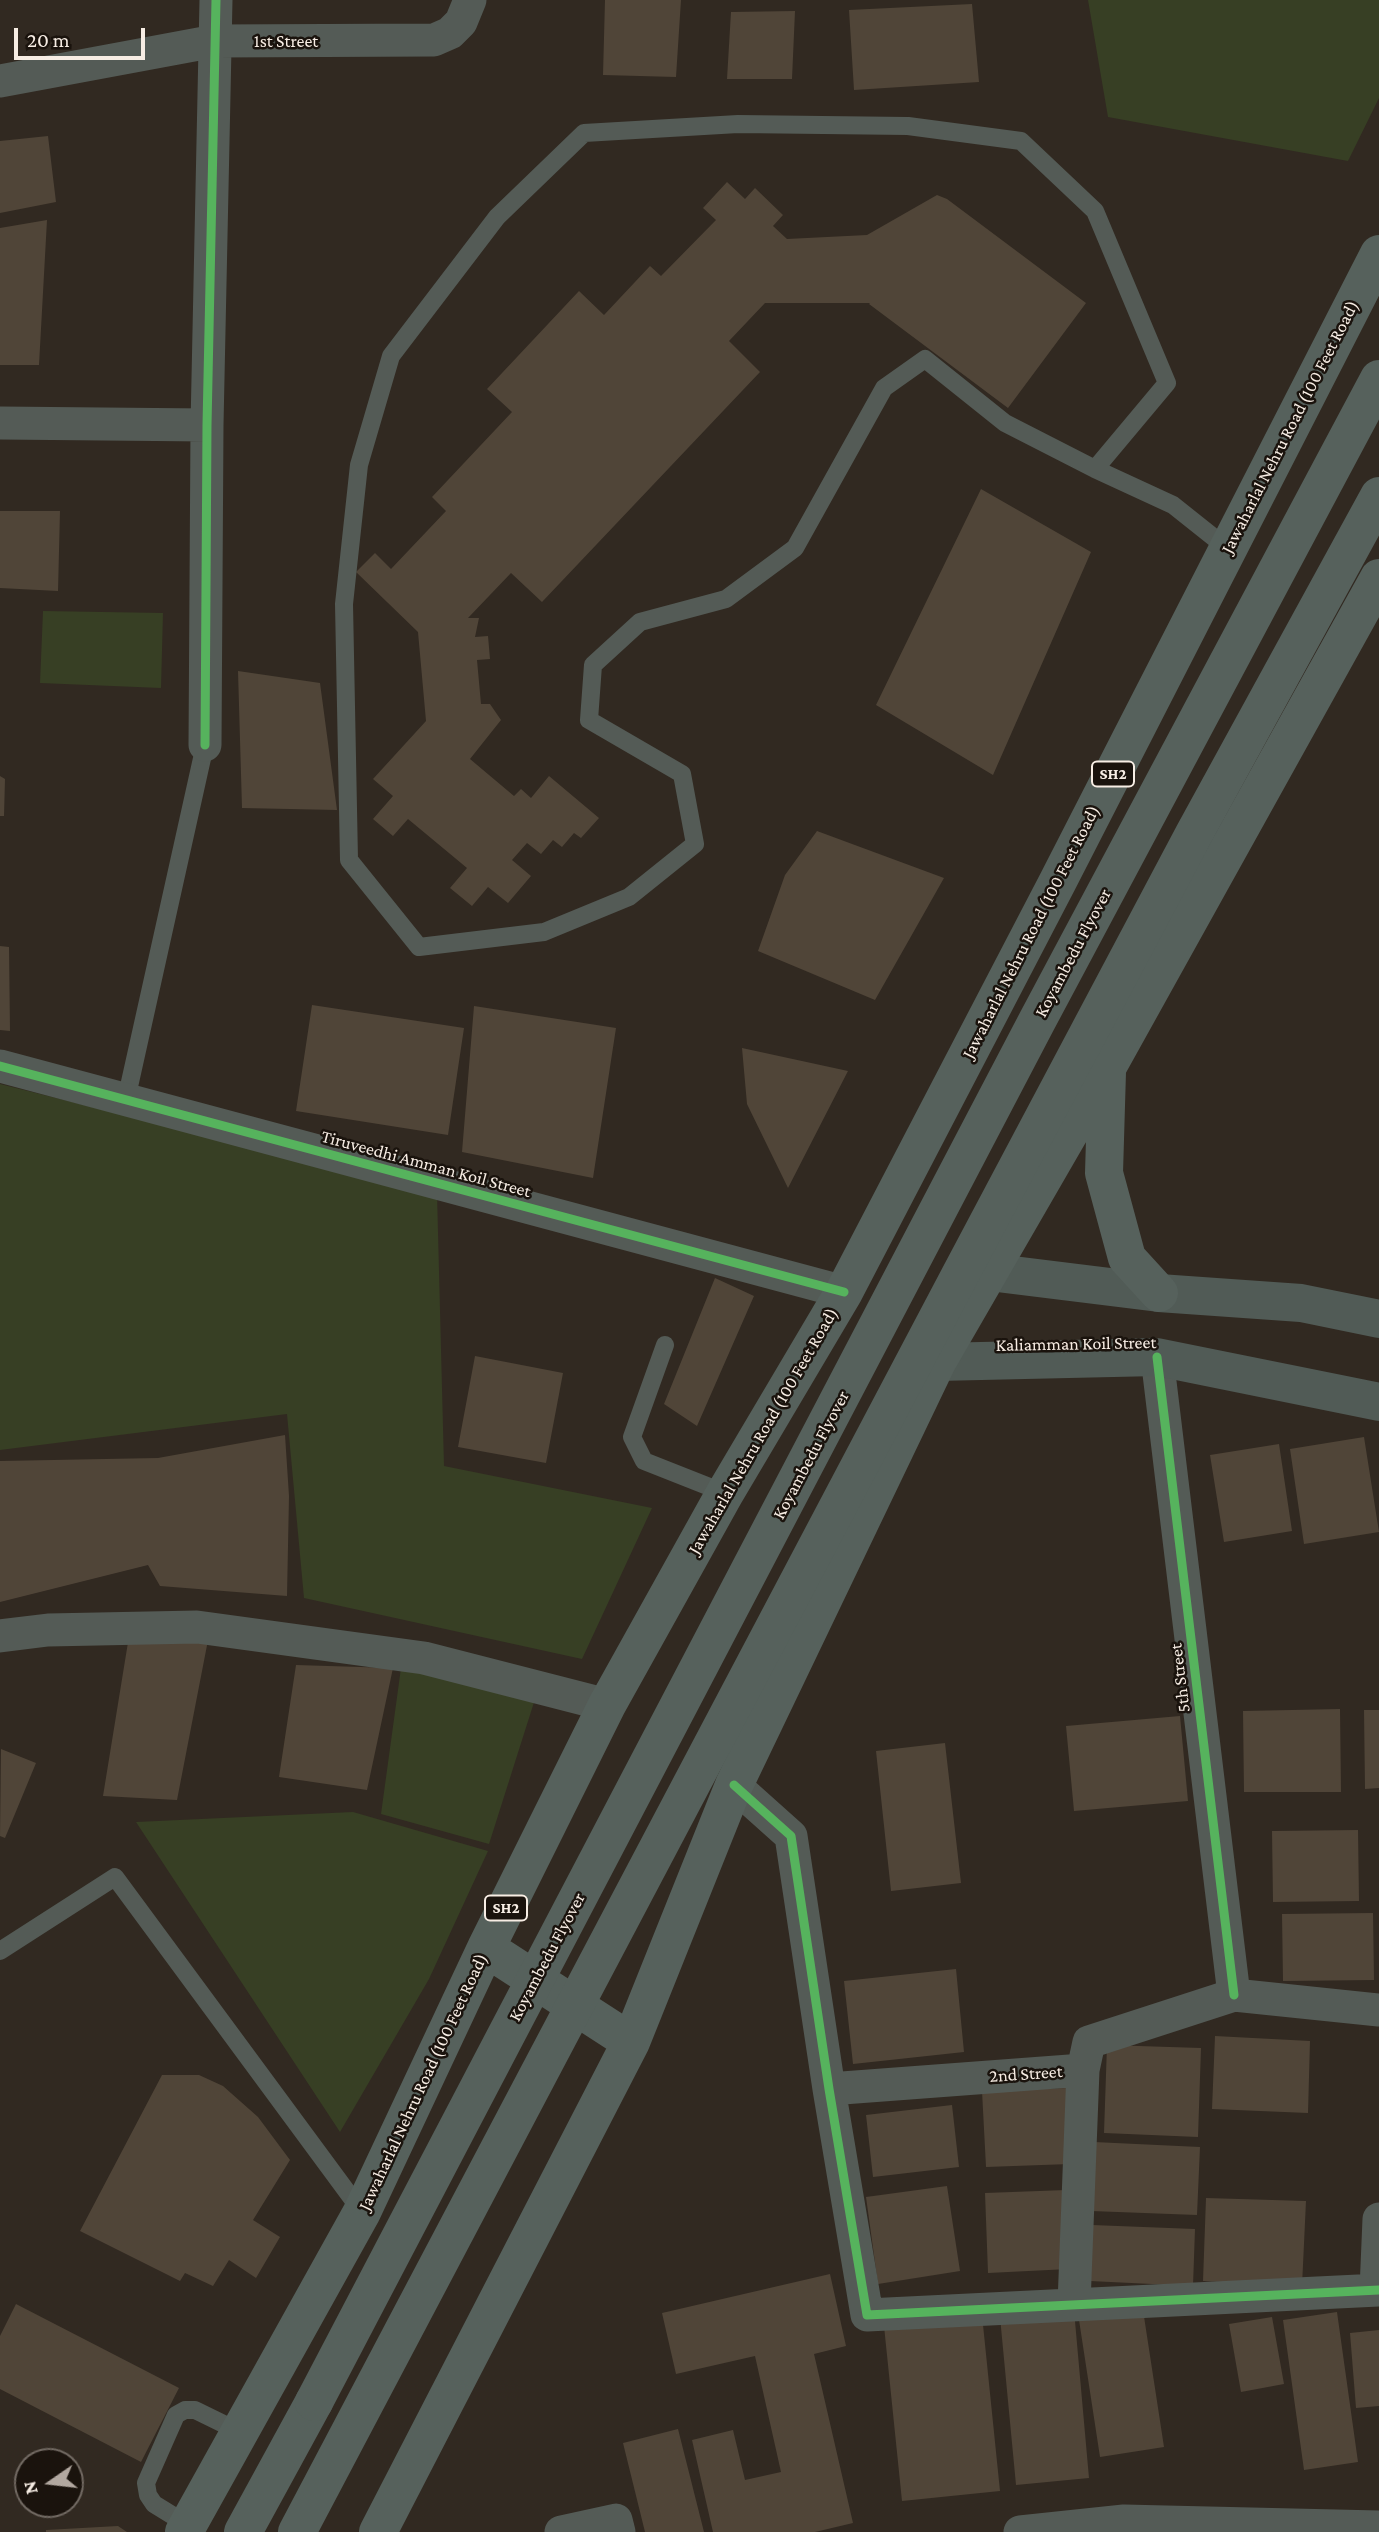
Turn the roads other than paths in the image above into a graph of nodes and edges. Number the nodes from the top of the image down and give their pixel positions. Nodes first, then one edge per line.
1 (216, 0) edge
2 (470, 0) edge
3 (215, 41) junction
4 (0, 81) edge
5 (1379, 254) edge
6 (1379, 379) edge
7 (0, 423) edge
8 (207, 425) junction
9 (1095, 468) junction
10 (1379, 496) edge
11 (1227, 548) junction
12 (1379, 578) edge
13 (205, 745) joint
14 (0, 1066) edge
15 (1108, 1066) junction
16 (126, 1100) junction
17 (989, 1272) junction
18 (844, 1292) junction
19 (1159, 1293) junction
20 (1379, 1319) edge
21 (664, 1345) dead end
22 (1157, 1357) junction
23 (937, 1362) junction
24 (1379, 1402) edge
25 (725, 1493) junction
26 (0, 1636) edge
27 (607, 1705) junction
28 (734, 1785) junction
29 (486, 1948) junction
30 (0, 1951) edge
31 (1234, 1995) junction
32 (1379, 2010) edge
33 (631, 2042) junction
34 (1083, 2070) junction
35 (829, 2089) junction
36 (362, 2212) junction
37 (1379, 2219) edge
38 (1378, 2290) edge
39 (1074, 2304) junction
40 (240, 2432) junction
41 (1124, 2526) edge
42 (1379, 2527) edge
43 (186, 2529) edge
44 (243, 2532) edge
45 (297, 2532) edge
46 (378, 2532) edge
47 (561, 2532) edge
48 (619, 2532) edge
49 (1020, 2532) edge

1 - 3 street
2 - 3 street, 1st Street
3 - 4 street, 1st Street
3 - 8 street
5 - 11 main road, Jawaharlal Nehru Road (100 Feet Road) / SH2
6 - 44 main road, Koyambedu Flyover, bridge
7 - 8 street
8 - 13 street
9 - 9 lane
9 - 11 lane
10 - 45 main road, bridge
11 - 18 main road, Jawaharlal Nehru Road (100 Feet Road) / SH2
12 - 15 main road
13 - 16 lane
14 - 16 street, Tiruveedhi Amman Koil Street
15 - 17 main road
15 - 19 main road
16 - 18 street, Tiruveedhi Amman Koil Street
17 - 19 main road
17 - 23 main road
18 - 25 main road, Jawaharlal Nehru Road (100 Feet Road) / SH2
19 - 20 main road
21 - 25 lane
22 - 23 main road, Kaliamman Koil Street
22 - 24 main road, Kaliamman Koil Street
22 - 31 street, 5th Street
23 - 28 main road
25 - 27 main road, Jawaharlal Nehru Road (100 Feet Road) / SH2
26 - 27 street
27 - 29 main road, Jawaharlal Nehru Road (100 Feet Road) / SH2
28 - 33 main road
28 - 35 street
29 - 33 main road
29 - 36 main road, Jawaharlal Nehru Road (100 Feet Road) / SH2
30 - 36 lane
31 - 32 street
31 - 34 street, 2nd Street
33 - 46 main road
34 - 35 street, 2nd Street
34 - 39 street
35 - 39 street
36 - 40 main road, Jawaharlal Nehru Road (100 Feet Road) / SH2
37 - 38 street
38 - 39 street
40 - 43 main road, Jawaharlal Nehru Road (100 Feet Road) / SH2
40 - 43 lane
41 - 42 street
41 - 49 street
47 - 48 street

